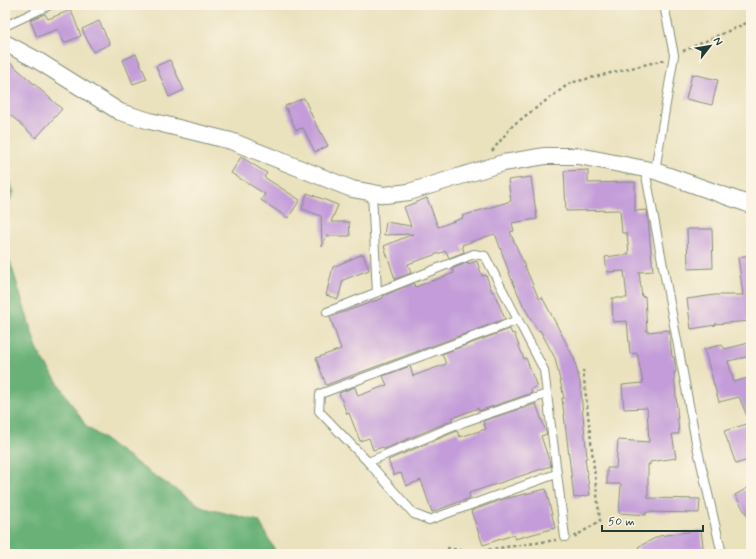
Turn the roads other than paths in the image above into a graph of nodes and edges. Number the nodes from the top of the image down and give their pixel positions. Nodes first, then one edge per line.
1 (50, 5) edge
2 (664, 5) edge
3 (5, 26) edge
4 (5, 43) edge
5 (650, 171) junction
6 (372, 193) junction
7 (751, 205) edge
8 (377, 292) junction
9 (327, 312) dead end
10 (518, 320) junction
11 (547, 394) junction
12 (368, 462) junction
13 (556, 474) junction
14 (565, 537) dead end
15 (722, 554) edge

1 - 3 lane
2 - 5 lane
4 - 6 street
5 - 6 street
5 - 7 street
5 - 15 lane
6 - 8 lane
8 - 9 lane
8 - 10 lane
10 - 11 lane
10 - 12 lane
11 - 12 lane
11 - 13 lane
12 - 13 lane
13 - 14 lane

